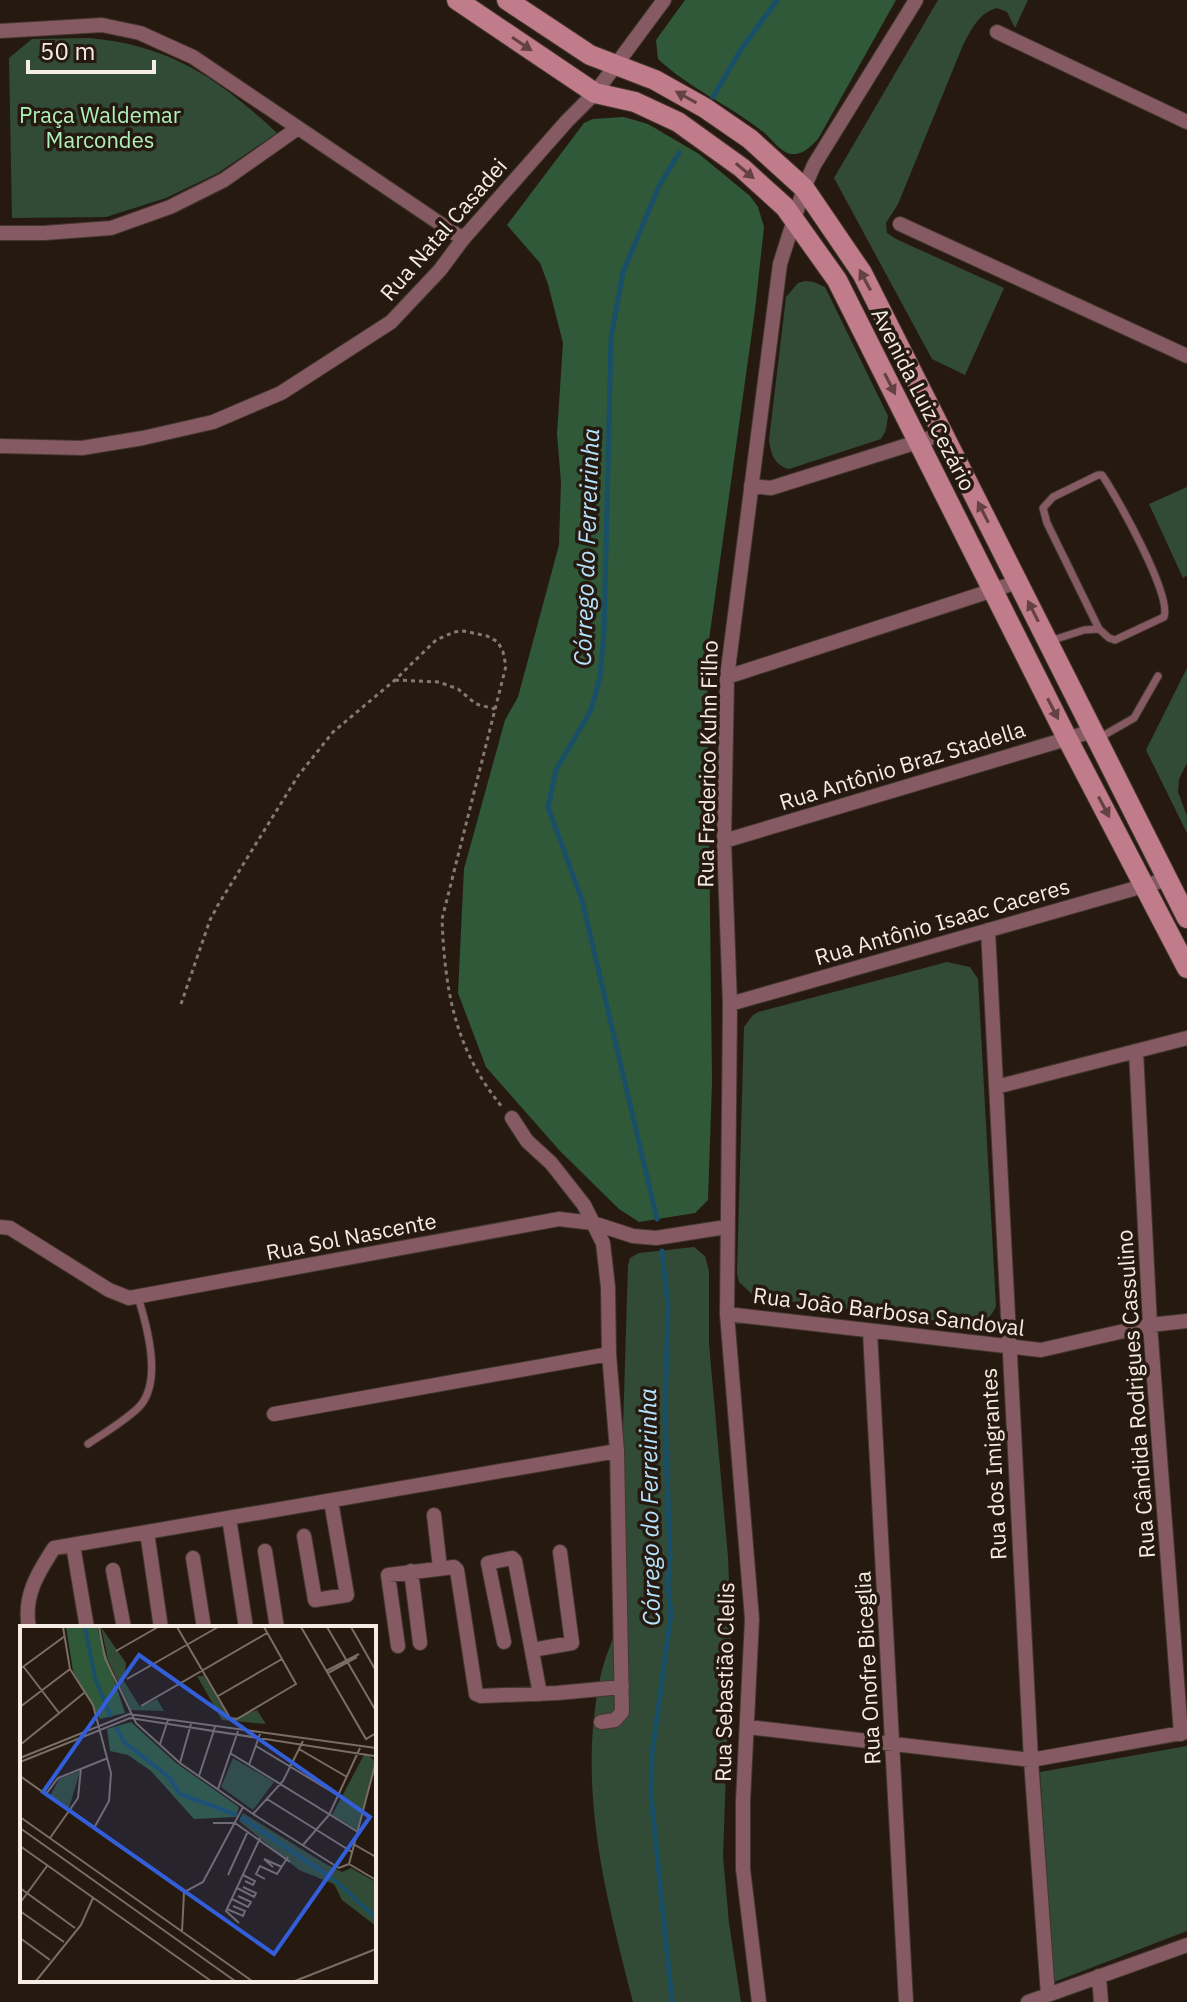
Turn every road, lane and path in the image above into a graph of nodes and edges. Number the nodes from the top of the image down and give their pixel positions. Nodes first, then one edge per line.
1 (457, 0) edge
2 (507, 0) edge
3 (664, 0) edge
4 (916, 0) edge
5 (0, 31) edge
6 (997, 32) dead end
7 (615, 65) junction
8 (595, 93) junction
9 (1187, 122) edge
10 (298, 128) junction
11 (804, 188) junction
12 (794, 219) junction
13 (900, 224) dead end
14 (0, 233) edge
15 (463, 239) junction
16 (1187, 356) edge
17 (943, 434) junction
18 (919, 442) junction
19 (0, 446) edge
20 (751, 486) junction
21 (1018, 582) junction
22 (993, 590) junction
23 (1099, 629) junction
24 (1052, 650) junction
25 (1032, 669) junction
26 (1158, 676) dead end
27 (727, 677) junction
28 (395, 680) junction
29 (495, 709) junction
30 (1095, 735) junction
31 (1067, 738) junction
32 (724, 841) junction
33 (1168, 879) junction
34 (1145, 886) junction
35 (1187, 918) edge
36 (988, 930) junction
37 (1187, 968) edge
38 (181, 1004) dead end
39 (730, 1004) junction
40 (1187, 1038) edge
41 (1136, 1051) junction
42 (996, 1087) junction
43 (512, 1118) joint
44 (593, 1223) junction
45 (0, 1227) edge
46 (726, 1227) junction
47 (138, 1297) junction
48 (727, 1314) junction
49 (1187, 1321) edge
50 (1150, 1325) junction
51 (870, 1332) junction
52 (1008, 1349) junction
53 (609, 1354) junction
54 (274, 1414) dead end
55 (88, 1444) dead end
56 (617, 1451) junction
57 (331, 1501) junction
58 (434, 1515) dead end
59 (229, 1518) junction
60 (147, 1532) junction
61 (304, 1536) dead end
62 (73, 1545) junction
63 (265, 1551) dead end
64 (560, 1552) dead end
65 (193, 1558) dead end
66 (440, 1568) junction
67 (113, 1570) dead end
68 (411, 1571) junction
69 (29, 1626) edge
70 (87, 1626) edge
71 (124, 1626) edge
72 (161, 1626) edge
73 (204, 1626) edge
74 (246, 1626) edge
75 (277, 1626) edge
76 (504, 1642) dead end
77 (420, 1643) dead end
78 (398, 1646) dead end
79 (532, 1650) junction
80 (622, 1687) junction
81 (540, 1694) junction
82 (601, 1722) dead end
83 (748, 1727) junction
84 (1184, 1733) edge
85 (893, 1744) junction
86 (1031, 1760) junction
87 (1187, 1945) edge
88 (1099, 1976) junction
89 (1048, 1995) junction
90 (759, 2002) edge
91 (906, 2002) edge
92 (1028, 2002) edge
93 (1101, 2002) edge

1 -> 8 street, Avenida Luiz Cezário
2 - 7 street, Avenida Luiz Cezário
3 - 7 street, Rua Natal Casadei
4 - 11 street, Rua Frederico Kuhn Filho
5 - 10 street
6 - 9 street
7 - 8 street, Rua Natal Casadei
11 -> 7 street, Avenida Luiz Cezário
8 -> 12 street, Avenida Luiz Cezário
8 - 15 street, Rua Natal Casadei
10 - 14 street
10 - 15 street
11 - 12 street, Rua Frederico Kuhn Filho
17 -> 11 street, Avenida Luiz Cezário
12 -> 18 street, Avenida Luiz Cezário
12 - 20 street, Rua Frederico Kuhn Filho
13 - 16 street
15 - 19 street, Rua Natal Casadei
17 - 18 street
21 -> 17 street, Avenida Luiz Cezário
18 - 20 street
18 - 22 street, Avenida Luiz Cezário
20 - 27 street, Rua Frederico Kuhn Filho
21 - 22 street
24 -> 21 street, Avenida Luiz Cezário
22 - 25 street, Avenida Luiz Cezário
22 - 27 street
23 - 23 lane
23 - 24 lane
24 - 25 street
24 - 30 street, Avenida Luiz Cezário
25 -> 31 street, Avenida Luiz Cezário
26 - 30 lane
27 - 32 street, Rua Frederico Kuhn Filho
28 - 29 path
28 - 29 path
28 - 38 path
29 - 43 path
30 - 31 street, Rua Antônio Braz Stadella
30 - 33 street, Avenida Luiz Cezário
31 - 32 street, Rua Antônio Braz Stadella
31 -> 34 street, Avenida Luiz Cezário
32 - 39 street, Rua Frederico Kuhn Filho
33 - 34 street, Rua Antônio Isaac Caceres
33 - 35 street, Avenida Luiz Cezário
34 - 36 street, Rua Antônio Isaac Caceres
34 - 37 street, Avenida Luiz Cezário
36 - 39 street, Rua Antônio Isaac Caceres
36 - 42 street, Rua dos Imigrantes
39 - 46 street, Rua Frederico Kuhn Filho
40 - 41 street
41 - 42 street
41 - 50 street, Rua Cândida Rodrigues Cassulino
42 - 52 street, Rua dos Imigrantes
43 - 44 street
44 - 46 street, Rua Sol Nascente
44 - 47 street, Rua Sol Nascente
44 - 53 street
45 - 47 street, Rua Sol Nascente
46 - 48 street, Rua Frederico Kuhn Filho
47 - 55 lane
48 - 51 street, Rua João Barbosa Sandoval
48 - 83 street, Rua Sebastião Clelis
49 - 50 street, Rua João Barbosa Sandoval
50 - 52 street, Rua João Barbosa Sandoval
50 - 84 street, Rua Cândida Rodrigues Cassulino
51 - 52 street, Rua João Barbosa Sandoval
51 - 85 street, Rua Onofre Biceglia
52 - 86 street, Rua dos Imigrantes
53 - 54 street
53 - 56 street
56 - 57 street
56 - 80 street
57 - 59 street
57 - 61 street
58 - 66 street
59 - 60 street
59 - 74 street
60 - 62 street
60 - 72 street
62 - 69 street
62 - 70 street
63 - 75 street
64 - 79 street
65 - 73 street
66 - 68 street
66 - 81 street
67 - 71 street
68 - 77 street
68 - 78 street
76 - 79 street
79 - 81 street
80 - 81 street
80 - 82 street
83 - 85 street
83 - 90 street, Rua Sebastião Clelis
84 - 86 street
85 - 86 street
85 - 91 street, Rua Onofre Biceglia
86 - 89 street, Rua dos Imigrantes
87 - 88 street
88 - 89 street
88 - 93 street
89 - 92 street

